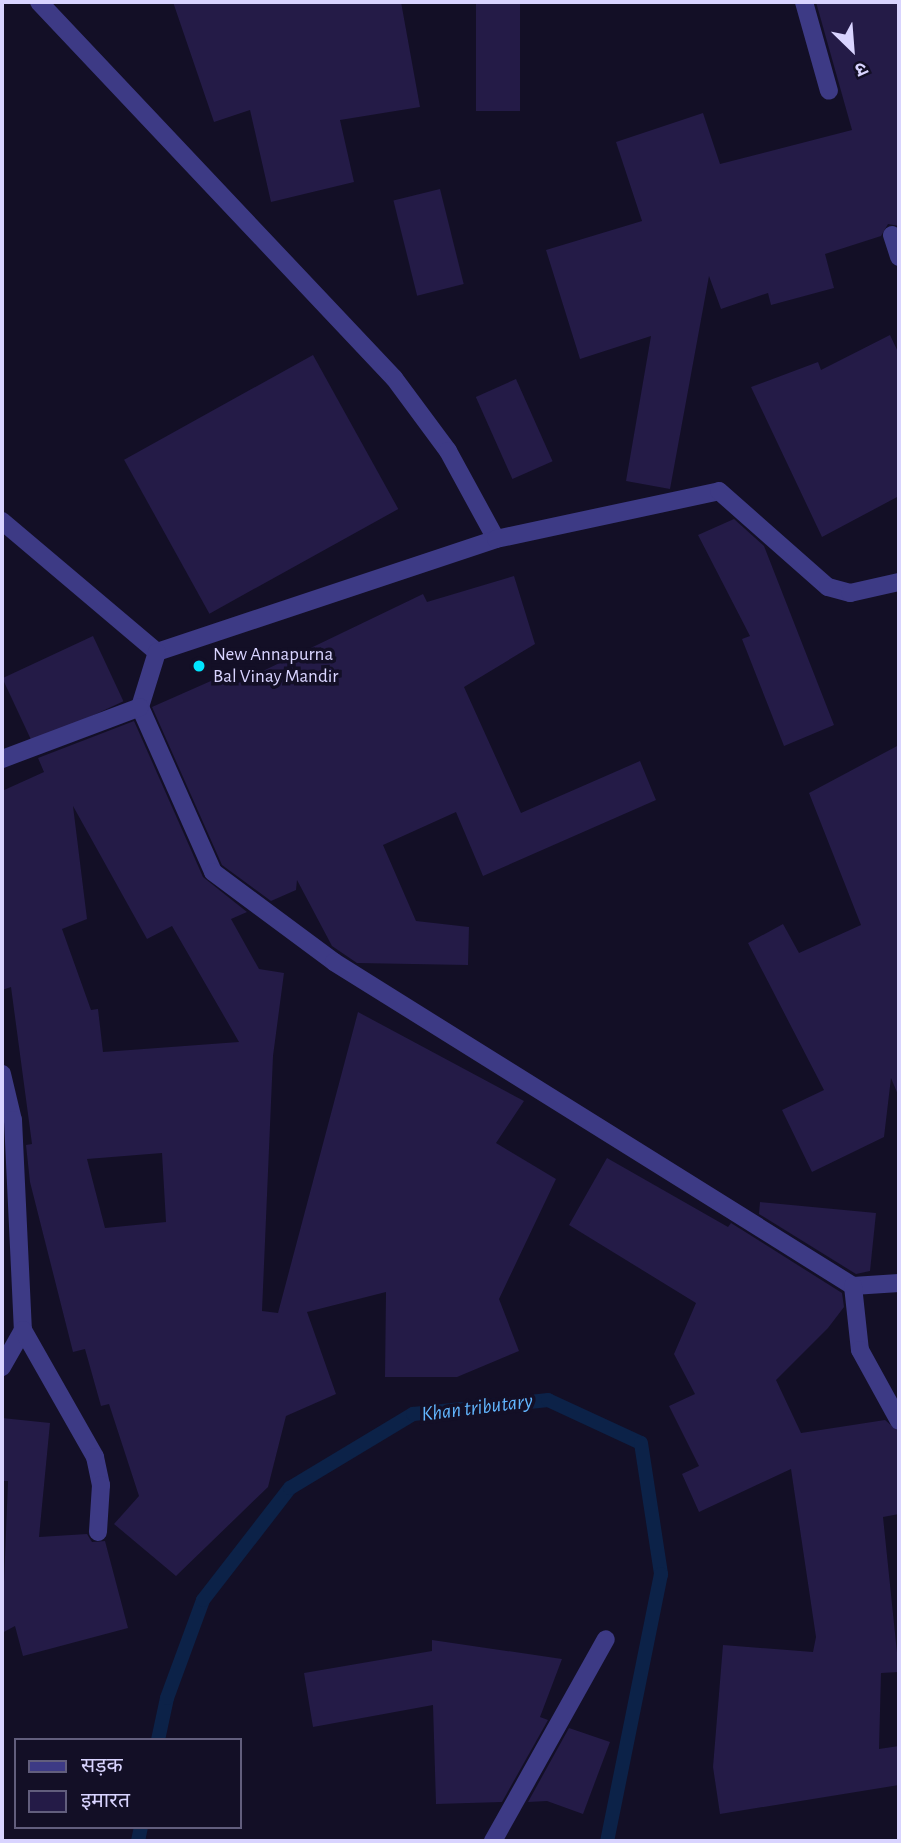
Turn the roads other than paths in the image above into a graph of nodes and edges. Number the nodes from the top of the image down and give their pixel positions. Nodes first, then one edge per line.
1 (39, 2) edge
2 (804, 2) edge
3 (829, 91) dead end
4 (892, 235) dead end
5 (899, 257) edge
6 (2, 522) edge
7 (496, 540) junction
8 (899, 582) edge
9 (157, 652) junction
10 (140, 706) junction
11 (2, 759) edge
12 (2, 1074) edge
13 (899, 1283) edge
14 (853, 1286) junction
15 (23, 1330) junction
16 (2, 1367) edge
17 (899, 1421) edge
18 (98, 1532) dead end
19 (606, 1639) dead end
20 (493, 1841) edge

1 - 7 street
2 - 3 street
4 - 5 street
6 - 9 street
7 - 8 street
7 - 9 street
9 - 10 street
10 - 11 street
10 - 14 street
12 - 15 street
13 - 14 street
14 - 17 street
15 - 16 street
15 - 18 street
19 - 20 street

